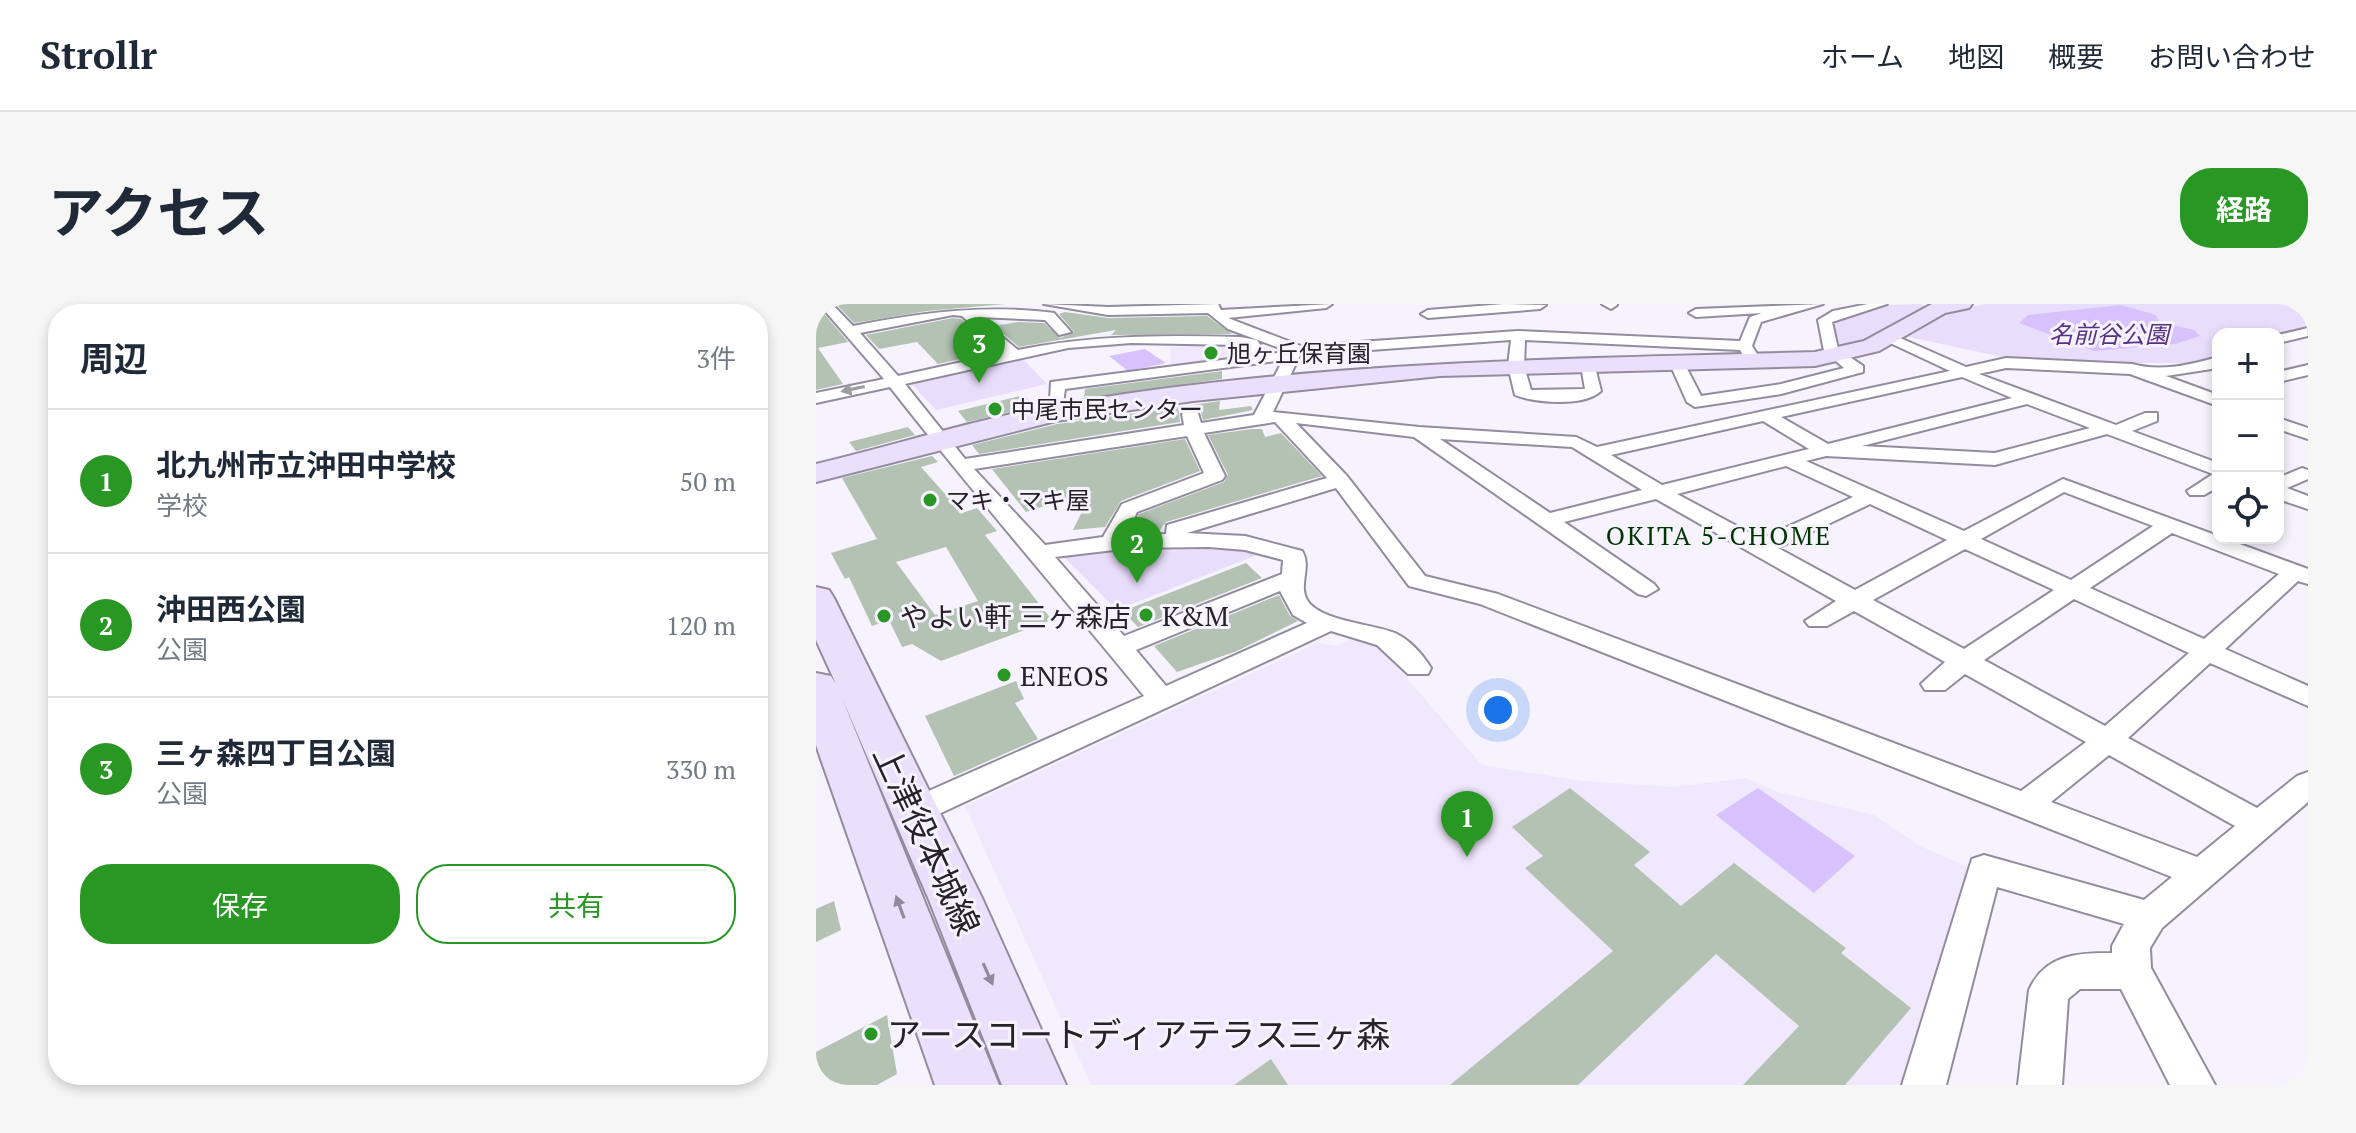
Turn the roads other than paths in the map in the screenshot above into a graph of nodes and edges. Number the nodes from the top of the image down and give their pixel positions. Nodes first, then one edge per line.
1 (825, 304) edge
2 (1050, 304) edge
3 (1326, 304) edge
4 (1539, 304) edge
5 (1549, 304) edge
6 (1817, 304) edge
7 (1881, 304) edge
8 (1942, 305) edge
9 (1789, 307) junction
10 (956, 309) edge
11 (1212, 309) edge
12 (1696, 313) dead end
13 (1428, 314) dead end
14 (849, 331) junction
15 (2308, 332) edge
16 (1518, 335) junction
17 (1891, 338) junction
18 (2284, 338) edge
19 (1068, 344) junction
20 (1295, 353) junction
21 (1749, 354) junction
22 (1014, 355) junction
23 (1833, 356) junction
24 (1262, 359) junction
25 (1678, 364) junction
26 (2212, 365) edge
27 (1516, 366) junction
28 (2308, 370) edge
29 (1963, 372) junction
30 (2145, 374) junction
31 (2284, 376) edge
32 (891, 381) junction
33 (1276, 385) junction
34 (2053, 388) dead end
35 (2212, 395) edge
36 (816, 398) edge
37 (2025, 398) junction
38 (1055, 413) junction
39 (1271, 416) junction
40 (1766, 416) junction
41 (1192, 421) junction
42 (2169, 423) dead end
43 (2284, 425) edge
44 (2111, 430) junction
45 (1419, 432) junction
46 (2306, 432) edge
47 (945, 441) junction
48 (2284, 444) edge
49 (1825, 450) junction
50 (1595, 453) junction
51 (1787, 459) junction
52 (963, 465) junction
53 (2212, 468) edge
54 (816, 473) edge
55 (2302, 474) dead end
56 (1340, 480) junction
57 (2212, 482) edge
58 (2284, 482) edge
59 (1657, 491) junction
60 (2197, 491) dead end
61 (2284, 494) edge
62 (1869, 497) junction
63 (2308, 503) edge
64 (1548, 520) junction
65 (2170, 525) junction
66 (1965, 540) junction
67 (1181, 543) junction
68 (1111, 544) junction
69 (1761, 548) junction
70 (1040, 553) junction
71 (2301, 575) edge
72 (1290, 579) junction
73 (1646, 589) dead end
74 (2074, 590) junction
75 (816, 598) edge
76 (1854, 601) junction
77 (1818, 621) dead end
78 (1331, 622) junction
79 (1118, 648) junction
80 (2206, 650) junction
81 (1964, 661) junction
82 (1418, 668) dead end
83 (1935, 684) dead end
84 (827, 694) edge
85 (1160, 697) junction
86 (2308, 697) edge
87 (2107, 741) junction
88 (2308, 784) edge
89 (2025, 805) junction
90 (917, 810) junction
91 (2260, 825) junction
92 (2201, 873) junction
93 (2149, 917) junction
94 (2132, 971) junction
95 (967, 1085) edge
96 (1034, 1085) edge
97 (1924, 1085) edge
98 (2040, 1085) edge
99 (2193, 1085) edge

1 - 14 street
2 - 11 street
3 - 11 street
4 - 5 street
4 - 13 street
6 - 9 street
7 - 23 street
8 - 17 street
9 - 12 street
9 - 21 street
10 - 14 street
10 - 19 street
10 - 22 street
11 - 20 street
14 - 32 street
15 - 18 street
16 - 20 street
16 - 21 street
16 - 27 street
17 - 23 street
17 - 29 street
19 - 22 street
19 - 24 street
20 - 24 street
20 - 33 street
21 - 23 street
21 - 25 street
22 - 32 street
23 - 25 street
24 - 38 street
25 - 27 street
26 - 30 street
27 - 33 street
28 - 31 street
29 - 30 street
29 - 37 street
29 - 40 street
30 - 35 street
32 -> 36 street
32 - 47 street
33 - 38 street
33 - 39 street
34 - 37 street
37 - 44 street
37 - 49 street
38 - 47 street
39 - 41 street
39 - 45 street
39 - 56 street
40 - 49 street
40 - 50 street
41 - 52 street
41 - 68 street
42 - 44 street
43 - 46 street
44 - 49 street
44 - 53 street
45 - 50 street
45 - 64 street
46 - 48 street
47 - 52 street
47 - 54 street
49 - 51 street
50 - 59 street
51 - 59 street
51 - 62 street
52 - 70 street
55 - 58 street
56 - 67 street
56 - 89 street
57 - 60 street
59 - 64 street
59 - 69 street
61 - 63 street
62 - 66 street
62 - 69 street
64 - 73 street
65 - 66 street
65 - 71 street
65 - 74 street
66 - 74 street
66 - 76 street
67 - 68 street
67 - 72 street
68 - 70 street
69 - 76 street
70 - 79 street
71 - 80 street
72 - 78 street
72 - 79 street
74 - 80 street
74 - 81 street
75 - 84 street, 上津役本城線
76 - 77 street
76 - 81 street
78 - 82 street
78 - 85 street
79 - 85 street
80 - 86 street
80 - 87 street
81 - 83 street
81 - 87 street
84 - 90 street, 上津役本城線
95 -> 84 street, 上津役本城線
85 - 90 street
87 - 89 street
87 - 91 street
88 - 91 street
89 - 92 street
90 -> 96 street, 上津役本城線
91 - 92 street
92 - 93 street
93 - 94 street
93 - 97 street
94 - 98 street
94 - 99 street

